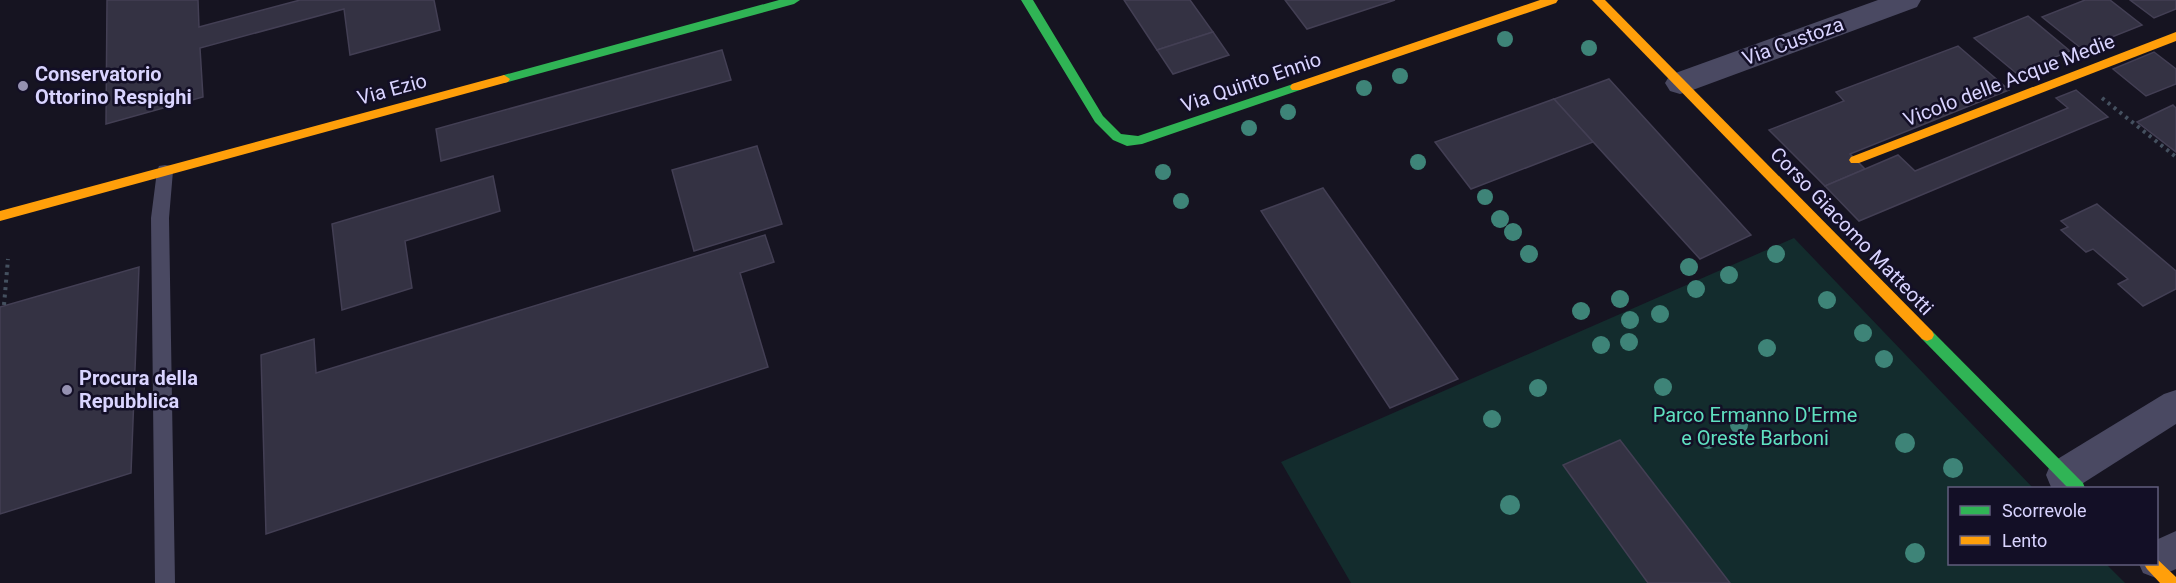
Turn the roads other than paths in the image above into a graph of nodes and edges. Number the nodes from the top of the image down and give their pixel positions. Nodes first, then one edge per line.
1 (794, 0) edge
2 (1027, 0) edge
3 (1552, 0) edge
4 (1598, 0) edge
5 (1907, 0) edge
6 (2176, 36) edge
7 (1680, 83) junction
8 (1856, 159) dead end
9 (165, 171) junction
10 (0, 216) edge
11 (2176, 405) edge
12 (2071, 482) edge
13 (2176, 549) edge
14 (2158, 559) edge
15 (2153, 565) edge
16 (165, 583) edge
17 (2171, 583) edge

1 - 9 street, Via Ezio
2 - 3 street, Via Quinto Ennio
4 - 7 street, Corso Giacomo Matteotti
5 - 7 street, Via Custoza
6 - 8 street, Vicolo delle Acque Medie
7 - 12 street, Corso Giacomo Matteotti
9 - 10 street, Via Ezio
9 - 16 lane
11 - 12 street
13 - 14 street
15 - 17 street

